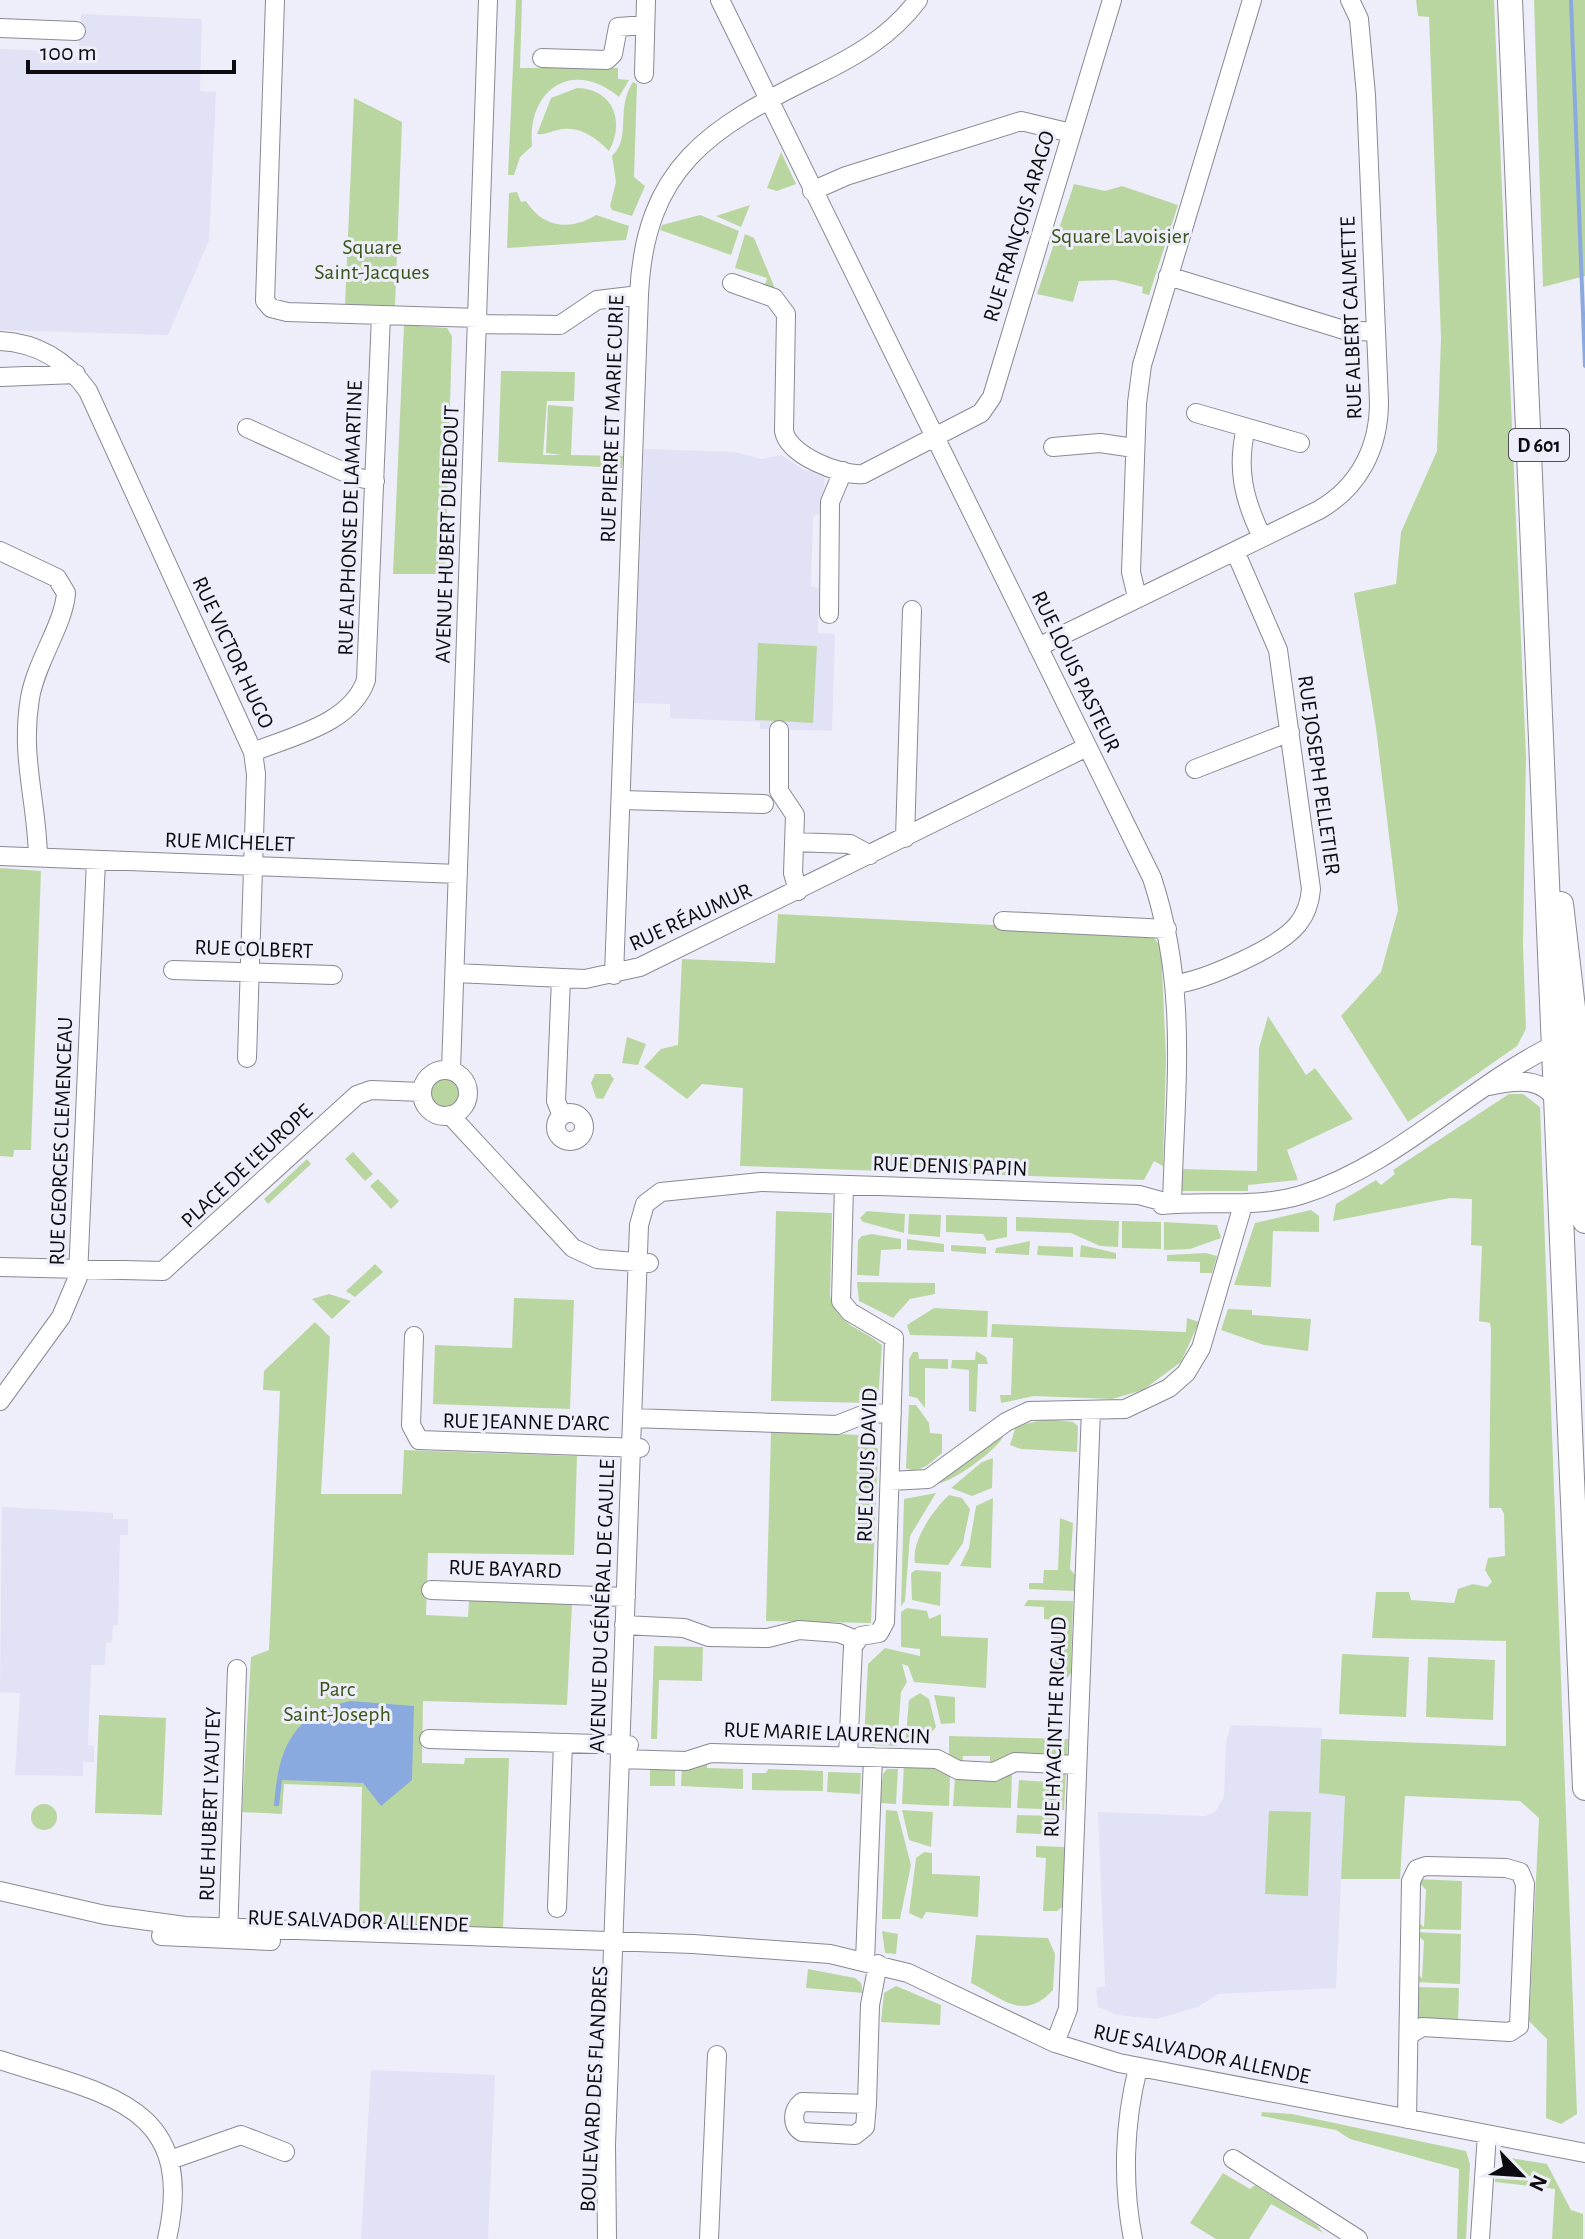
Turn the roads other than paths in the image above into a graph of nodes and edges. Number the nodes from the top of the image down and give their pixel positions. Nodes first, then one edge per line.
1 (275, 0) edge
2 (488, 0) edge
3 (646, 0) edge
4 (720, 0) edge
5 (918, 0) edge
6 (1112, 0) edge
7 (1252, 0) edge
8 (1350, 0) edge
9 (1510, 0) edge
10 (1522, 0) edge
11 (645, 25) junction
12 (0, 28) edge
13 (76, 31) dead end
14 (542, 58) dead end
15 (644, 74) dead end
16 (768, 99) junction
17 (1071, 133) junction
18 (812, 191) junction
19 (1168, 276) junction
20 (732, 283) dead end
21 (639, 295) junction
22 (381, 315) junction
23 (478, 321) junction
24 (1376, 332) junction
25 (0, 341) edge
26 (76, 374) junction
27 (0, 377) edge
28 (1196, 413) dead end
29 (247, 428) dead end
30 (1246, 428) junction
31 (935, 438) junction
32 (1300, 443) dead end
33 (1053, 447) dead end
34 (1134, 448) junction
35 (843, 471) junction
36 (375, 481) junction
37 (1262, 537) junction
38 (0, 551) edge
39 (1235, 551) junction
40 (1137, 597) junction
41 (912, 610) dead end
42 (829, 614) dead end
43 (1038, 647) junction
44 (779, 730) dead end
45 (1290, 732) junction
46 (1087, 747) junction
47 (253, 752) junction
48 (1195, 769) dead end
49 (622, 800) junction
50 (764, 804) dead end
51 (905, 838) junction
52 (794, 842) junction
53 (870, 855) junction
54 (0, 856) edge
55 (38, 857) junction
56 (96, 860) junction
57 (254, 866) junction
58 (458, 874) junction
59 (798, 891) junction
60 (1003, 921) dead end
61 (1167, 929) junction
62 (173, 970) dead end
63 (250, 972) junction
64 (455, 973) junction
65 (333, 975) dead end
66 (614, 975) junction
67 (561, 979) junction
68 (1177, 984) junction
69 (1578, 985) edge
70 (1553, 1004) junction
71 (1572, 1044) edge
72 (247, 1058) dead end
73 (1524, 1058) junction
74 (451, 1070) junction
75 (1480, 1090) junction
76 (422, 1092) junction
77 (1558, 1104) junction
78 (450, 1115) junction
79 (562, 1116) dead end
80 (844, 1190) junction
81 (1172, 1204) junction
82 (1243, 1205) junction
83 (1585, 1221) edge
84 (643, 1262) junction
85 (0, 1267) edge
86 (79, 1270) junction
87 (414, 1336) dead end
88 (0, 1401) edge
89 (1091, 1410) junction
90 (892, 1413) junction
91 (638, 1418) junction
92 (637, 1448) junction
93 (890, 1481) junction
94 (431, 1590) dead end
95 (626, 1597) junction
96 (630, 1626) junction
97 (856, 1640) junction
98 (237, 1669) dead end
99 (429, 1739) dead end
100 (563, 1743) junction
101 (626, 1752) junction
102 (848, 1756) junction
103 (873, 1757) junction
104 (1077, 1765) junction
105 (1585, 1788) edge
106 (0, 1891) edge
107 (0, 1903) edge
108 (557, 1908) dead end
109 (228, 1934) junction
110 (619, 1947) junction
111 (872, 1962) junction
112 (1409, 2035) junction
113 (1055, 2043) junction
114 (717, 2055) dead end
115 (0, 2060) edge
116 (1138, 2068) junction
117 (867, 2104) dead end
118 (1407, 2119) junction
119 (1487, 2134) junction
120 (285, 2152) dead end
121 (1585, 2153) edge
122 (1233, 2159) dead end
123 (170, 2160) junction
124 (1334, 2233) edge
125 (167, 2239) edge
126 (608, 2239) edge
127 (709, 2239) edge
128 (1133, 2239) edge
129 (1358, 2239) edge
130 (1480, 2239) edge

1 - 22 street
2 - 23 street, AVENUE HUBERT DUBEDOUT
3 - 11 street
4 - 16 street, RUE LOUIS PASTEUR
5 - 16 street, RUE PIERRE ET MARIE CURIE
6 - 17 street, RUE FRANÇOIS ARAGO
7 - 19 street
8 - 24 street, RUE ALBERT CALMETTE
9 - 70 main road, D 601
10 - 69 main road, D 601
11 - 14 street
11 - 15 street
12 - 13 street
16 - 18 street, RUE LOUIS PASTEUR
16 - 21 street, RUE PIERRE ET MARIE CURIE
17 - 18 street
17 - 31 street, RUE FRANÇOIS ARAGO
18 - 31 street, RUE LOUIS PASTEUR
19 - 24 street
19 - 34 street
20 - 35 street
21 - 23 street
21 - 49 street, RUE PIERRE ET MARIE CURIE
22 - 23 street
22 - 36 street, RUE ALPHONSE DE LAMARTINE
23 - 58 street, AVENUE HUBERT DUBEDOUT
24 - 37 street, RUE ALBERT CALMETTE
25 - 26 street, RUE VICTOR HUGO
26 - 27 street
26 - 47 street, RUE VICTOR HUGO
28 - 30 street
29 - 36 street
30 - 32 street
30 - 37 street
31 - 35 street, RUE FRANÇOIS ARAGO
31 - 43 street, RUE LOUIS PASTEUR
33 - 34 street
34 - 40 street
35 - 42 street
36 - 47 street, RUE ALPHONSE DE LAMARTINE
37 - 39 street, RUE ALBERT CALMETTE
38 - 55 street
39 - 40 street, RUE ALBERT CALMETTE
39 - 45 street, RUE JOSEPH PELLETIER
40 - 43 street, RUE ALBERT CALMETTE
41 - 51 street
43 - 46 street, RUE LOUIS PASTEUR
44 - 52 street
45 - 48 street
45 - 68 street, RUE JOSEPH PELLETIER
46 - 51 street, RUE RÉAUMUR
46 - 61 street, RUE LOUIS PASTEUR
47 - 57 street, RUE VICTOR HUGO
49 - 50 street
49 - 66 street, RUE PIERRE ET MARIE CURIE
51 - 53 street, RUE RÉAUMUR
52 - 53 street
52 - 59 street
53 - 59 street, RUE RÉAUMUR
54 - 55 street, RUE MICHELET
55 - 56 street, RUE MICHELET
56 - 57 street, RUE MICHELET
56 - 86 street, RUE GEORGES CLEMENCEAU
57 - 58 street, RUE MICHELET
57 - 63 street, RUE VICTOR HUGO
58 - 64 street, AVENUE HUBERT DUBEDOUT
59 - 66 street, RUE RÉAUMUR
60 - 61 street
61 - 68 street, RUE LOUIS PASTEUR
62 - 63 street, RUE COLBERT
63 - 65 street, RUE COLBERT
63 - 72 street, RUE VICTOR HUGO
64 - 67 street, RUE RÉAUMUR
64 - 74 street, AVENUE HUBERT DUBEDOUT
66 - 67 street, RUE RÉAUMUR
67 - 79 street
68 - 81 street, RUE LOUIS PASTEUR
69 - 71 main road, D 601
70 - 71 main road, D 601
70 - 73 street
71 - 73 street, RUE DENIS PAPIN
71 - 75 street, RUE DENIS PAPIN
71 - 77 main road, D 601
71 - 83 main road, D 601
73 - 75 street, RUE DENIS PAPIN
74 - 76 street
74 - 78 street
75 - 77 street, RUE DENIS PAPIN
75 - 82 street, RUE DENIS PAPIN
76 - 78 street
76 - 86 street, PLACE DE L'EUROPE
77 - 105 main road, D 601
78 - 84 street
80 - 81 street, RUE DENIS PAPIN
80 - 84 street, RUE DENIS PAPIN
80 - 90 street, RUE LOUIS DAVID
81 - 82 street, RUE DENIS PAPIN
82 - 89 street
84 - 91 street, AVENUE DU GÉNÉRAL DE GAULLE
85 - 86 street, PLACE DE L'EUROPE
86 - 88 street, RUE GEORGES CLEMENCEAU
87 - 92 street, RUE JEANNE D'ARC
89 - 93 street
89 - 104 street, RUE HYACINTHE RIGAUD
90 - 91 street
90 - 93 street, RUE LOUIS DAVID
91 - 92 street, AVENUE DU GÉNÉRAL DE GAULLE
92 - 95 street, AVENUE DU GÉNÉRAL DE GAULLE
92 - 96 street, AVENUE DU GÉNÉRAL DE GAULLE
93 - 97 street, RUE LOUIS DAVID
94 - 95 street, RUE BAYARD
95 - 96 street, AVENUE DU GÉNÉRAL DE GAULLE
96 - 97 street
96 - 101 street, AVENUE DU GÉNÉRAL DE GAULLE
97 - 102 street
98 - 109 street, RUE HUBERT LYAUTEY
99 - 100 street, RUE MARIE LAURENCIN
100 - 101 street, RUE MARIE LAURENCIN
100 - 108 street
101 - 102 street, RUE MARIE LAURENCIN
101 - 110 street, AVENUE DU GÉNÉRAL DE GAULLE
102 - 103 street, RUE MARIE LAURENCIN
103 - 104 street, RUE MARIE LAURENCIN
103 - 111 street
104 - 113 street, RUE HYACINTHE RIGAUD
106 - 109 street, RUE SALVADOR ALLENDE
107 - 109 street, RUE SALVADOR ALLENDE
109 - 110 street, RUE SALVADOR ALLENDE
110 - 111 street, RUE SALVADOR ALLENDE
110 - 126 street, BOULEVARD DES FLANDRES
111 - 113 street, RUE SALVADOR ALLENDE
111 - 117 street
112 - 112 street
112 - 118 street
113 - 116 street, RUE SALVADOR ALLENDE
114 - 127 street
115 - 123 street
116 - 118 street, RUE SALVADOR ALLENDE
116 - 128 street
118 - 119 street, RUE SALVADOR ALLENDE
119 - 121 street, RUE SALVADOR ALLENDE
119 - 130 street
120 - 123 street
122 - 124 street
123 - 125 street
124 - 129 street

